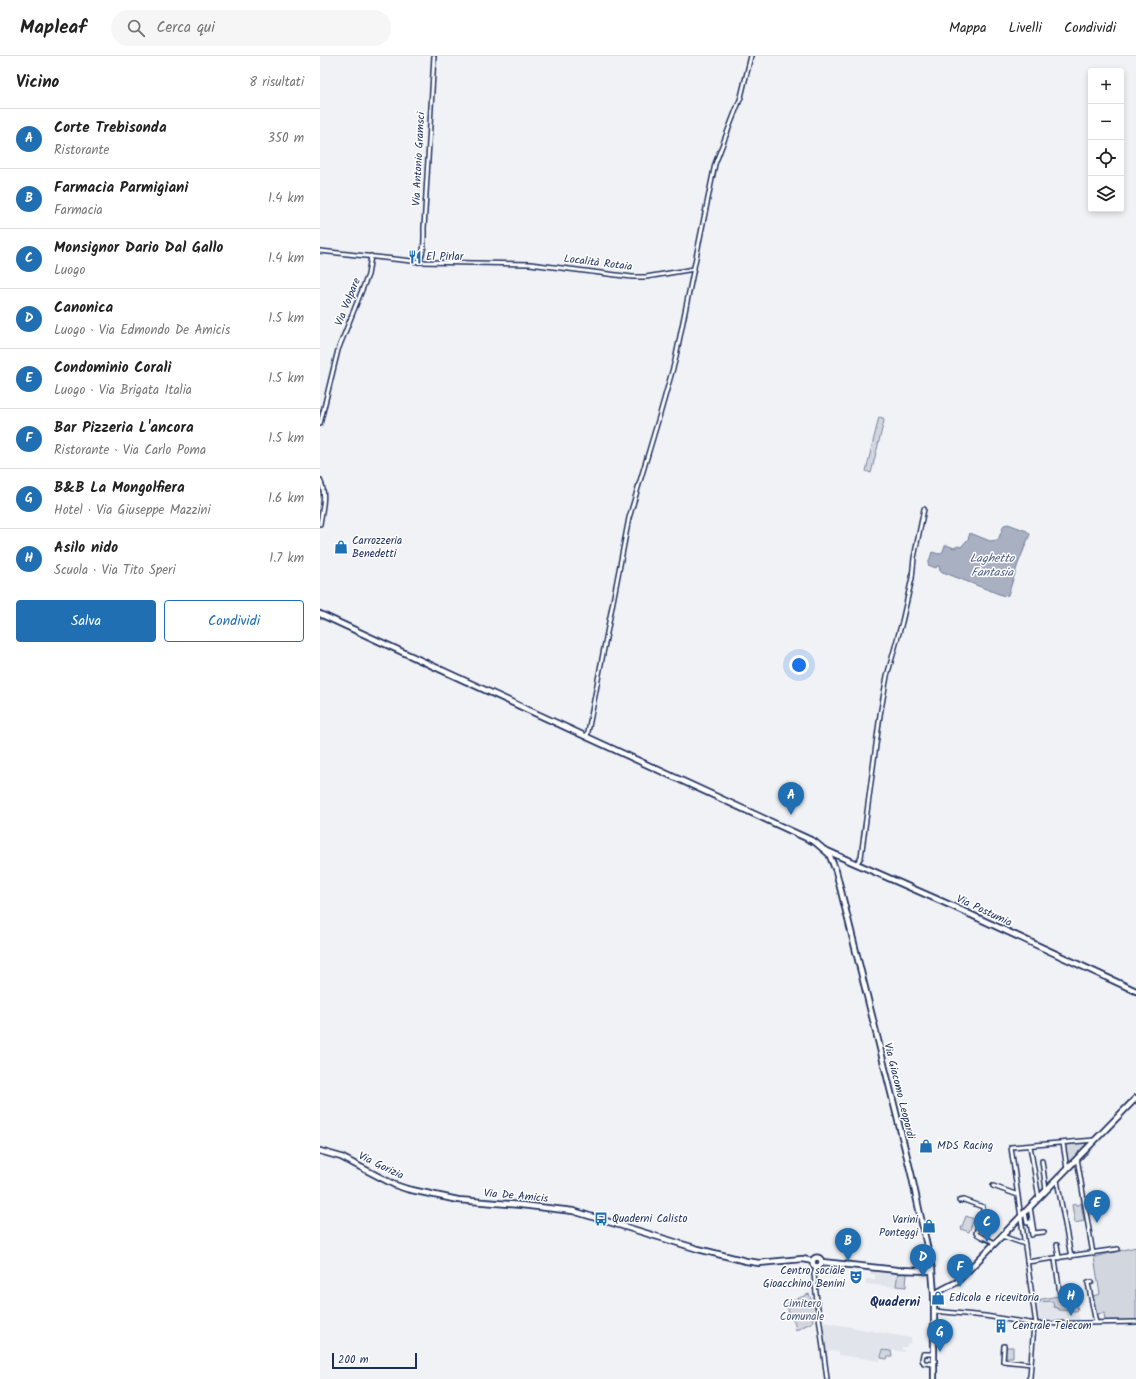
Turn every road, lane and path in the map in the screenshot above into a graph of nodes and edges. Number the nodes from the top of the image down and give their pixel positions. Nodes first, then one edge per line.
1 (434, 56) edge
2 (751, 56) edge
3 (320, 251) edge
4 (371, 256) junction
5 (418, 262) junction
6 (694, 269) junction
7 (320, 424) edge
8 (320, 480) edge
9 (924, 509) dead end
10 (320, 524) edge
11 (320, 614) edge
12 (587, 737) junction
13 (824, 849) junction
14 (857, 863) junction
15 (1136, 991) edge
16 (1136, 1098) edge
17 (1095, 1140) junction
18 (1063, 1143) junction
19 (1030, 1146) junction
20 (320, 1151) edge
21 (1077, 1158) junction
22 (1042, 1161) dead end
23 (1067, 1169) junction
24 (1057, 1179) junction
25 (993, 1186) dead end
26 (1046, 1190) junction
27 (1018, 1195) junction
28 (1039, 1198) junction
29 (458, 1200) joint
30 (959, 1201) dead end
31 (1030, 1207) junction
32 (1025, 1212) junction
33 (1021, 1216) junction
34 (1044, 1232) dead end
35 (1032, 1235) dead end
36 (1002, 1236) junction
37 (994, 1243) junction
38 (1025, 1244) junction
39 (1057, 1245) dead end
40 (1118, 1249) dead end
41 (1093, 1254) junction
42 (1071, 1257) junction
43 (1057, 1258) junction
44 (813, 1261) junction
45 (822, 1262) junction
46 (1027, 1262) junction
47 (816, 1266) junction
48 (932, 1272) junction
49 (1092, 1282) dead end
50 (1060, 1294) dead end
51 (934, 1295) junction
52 (934, 1311) junction
53 (1055, 1319) dead end
54 (1136, 1322) edge
55 (1096, 1323) junction
56 (1035, 1324) junction
57 (1055, 1324) junction
58 (1004, 1346) dead end
59 (933, 1354) junction
60 (933, 1364) junction
61 (1031, 1364) junction
62 (1029, 1378) edge
63 (827, 1379) edge
64 (934, 1379) edge

1 - 5 street, Via Antonio Gramsci
2 - 6 street
3 - 4 street
4 - 5 street
4 - 7 street, Via Volpare
5 - 6 street, Località Rotaia
6 - 12 street
8 - 10 street
9 - 14 street
11 - 12 main road, Via Postumia
12 - 13 main road, Via Postumia
13 - 14 main road, Via Postumia
13 - 48 main road, Via Giacomo Leopardi
14 - 15 main road, Via Postumia
16 - 17 main road
17 - 18 street
17 - 21 main road
18 - 19 street
18 - 23 street
19 - 27 street
19 - 28 street
20 - 29 main road, Via Gorizia
21 - 23 main road
21 - 41 street
22 - 26 street
23 - 24 main road
24 - 26 main road
24 - 42 street
25 - 27 street
26 - 28 main road
27 - 33 street
28 - 31 main road
29 - 44 main road, Via De Amicis
30 - 37 street
31 - 32 main road
31 - 34 street
32 - 33 main road
32 - 35 street
33 - 36 main road
33 - 38 street
36 - 37 main road
36 - 38 street
37 - 51 main road
38 - 46 street
39 - 43 street
40 - 41 street
41 - 42 street
42 - 43 street
43 - 46 street
43 - 50 street
44 - 45 main road
44 - 47 main road
45 - 47 main road
45 - 48 main road
46 - 56 street
47 - 63 street
48 - 51 main road, Via Giacomo Leopardi
49 - 55 street
51 - 52 main road, Via Giacomo Leopardi
52 - 56 street
52 - 59 main road, Via Giacomo Leopardi
53 - 57 street
54 - 55 street
55 - 57 street
56 - 57 street
56 - 61 street
58 - 61 street
59 - 60 main road, Via Giacomo Leopardi
59 - 60 street
60 - 64 main road, Via Giacomo Leopardi
61 - 62 street

